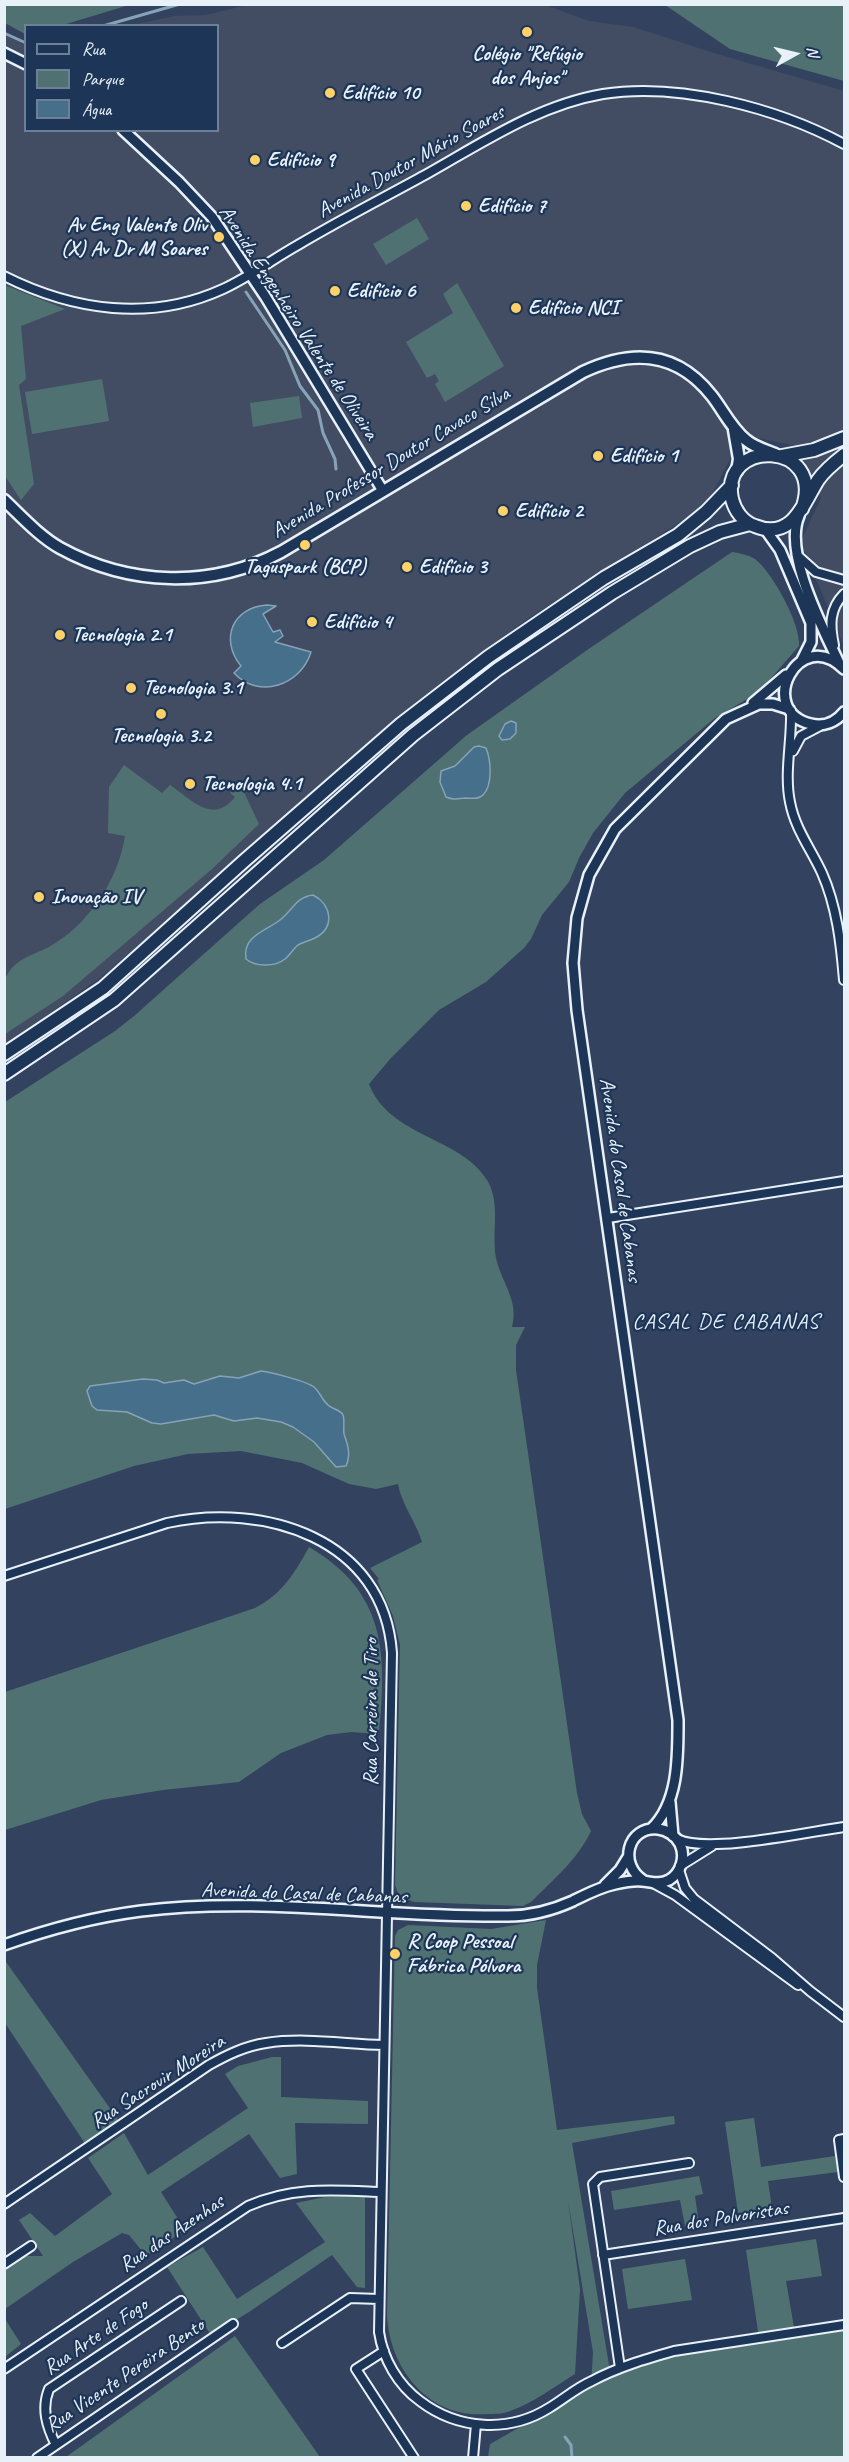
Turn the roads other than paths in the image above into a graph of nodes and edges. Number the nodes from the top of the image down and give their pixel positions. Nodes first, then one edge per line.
1 (4, 53) edge
2 (24, 63) edge
3 (125, 132) edge
4 (844, 144) edge
5 (250, 274) junction
6 (4, 276) edge
7 (733, 427) junction
8 (844, 438) edge
9 (779, 455) junction
10 (844, 455) edge
11 (736, 472) junction
12 (732, 485) junction
13 (383, 491) junction
14 (4, 500) edge
15 (801, 512) junction
16 (750, 524) junction
17 (765, 529) junction
18 (797, 554) junction
19 (844, 580) edge
20 (844, 594) edge
21 (802, 661) junction
22 (840, 662) edge
23 (792, 669) junction
24 (746, 709) junction
25 (790, 710) junction
26 (843, 718) edge
27 (825, 724) junction
28 (789, 761) junction
29 (844, 980) edge
30 (4, 1054) edge
31 (4, 1074) edge
32 (844, 1181) edge
33 (608, 1218) junction
34 (4, 1576) edge
35 (671, 1791) junction
36 (844, 1827) edge
37 (651, 1829) junction
38 (674, 1837) junction
39 (713, 1845) junction
40 (628, 1857) junction
41 (680, 1868) junction
42 (648, 1882) junction
43 (602, 1887) junction
44 (387, 1914) junction
45 (4, 1945) edge
46 (810, 1991) junction
47 (844, 2017) edge
48 (383, 2045) junction
49 (844, 2139) edge
50 (689, 2163) dead end
51 (844, 2177) edge
52 (381, 2192) junction
53 (4, 2204) edge
54 (844, 2218) edge
55 (31, 2246) dead end
56 (603, 2255) junction
57 (4, 2264) edge
58 (379, 2299) junction
59 (181, 2301) dead end
60 (233, 2324) dead end
61 (844, 2325) edge
62 (282, 2343) dead end
63 (384, 2351) junction
64 (620, 2368) junction
65 (4, 2369) edge
66 (476, 2424) junction
67 (56, 2445) junction
68 (37, 2457) edge
69 (414, 2457) edge
70 (473, 2457) edge

1 - 2 street
3 - 5 street, Avenida Engenheiro Valente de Oliveira
4 - 5 street, Avenida Doutor Mário Soares
5 - 6 street, Avenida Doutor Mário Soares
5 - 13 street, Avenida Engenheiro Valente de Oliveira
7 - 9 main road, Avenida Professor Doutor Cavaco Silva
7 - 11 main road
7 - 13 main road, Avenida Professor Doutor Cavaco Silva
8 - 9 main road
9 - 11 main road
9 - 15 main road
10 - 15 main road
11 - 12 main road
12 - 16 main road
12 - 30 main road
13 - 14 main road, Avenida Professor Doutor Cavaco Silva
15 - 17 main road
15 - 18 street
16 - 17 main road
16 - 31 main road
17 - 21 street
18 - 19 street
18 - 22 street
20 - 22 street
21 - 22 street
21 - 23 street, Avenida do Casal de Cabanas
23 - 24 street, Avenida do Casal de Cabanas
23 - 25 street
24 - 25 street, Avenida do Casal de Cabanas
24 - 33 street, Avenida do Casal de Cabanas
25 - 27 street, Avenida do Casal de Cabanas
25 - 28 street
26 - 27 street
27 - 28 street
28 - 29 street
32 - 33 street
33 - 35 street, Avenida do Casal de Cabanas
34 - 44 street, Rua Carreira de Tiro
35 - 37 street, Avenida do Casal de Cabanas
35 - 38 street, Avenida do Casal de Cabanas
36 - 39 street
37 - 38 street
37 - 40 street, Avenida do Casal de Cabanas
38 - 39 street
38 - 41 street, Avenida do Casal de Cabanas
39 - 41 street
40 - 42 street
40 - 43 street, Avenida do Casal de Cabanas
41 - 42 street, Avenida do Casal de Cabanas
41 - 46 street
42 - 43 street, Avenida do Casal de Cabanas
42 - 46 street
43 - 44 street, Avenida do Casal de Cabanas
44 - 45 street, Avenida do Casal de Cabanas
44 - 48 street, Rua Carreira de Tiro
46 - 47 street
48 - 52 street, Rua Carreira de Tiro
48 - 53 street, Rua Sacrovir Moreira
49 - 51 street
50 - 56 street
52 - 58 street, Rua Carreira de Tiro
52 - 65 street, Rua das Azenhas
54 - 56 street, Rua dos Polvoristas
55 - 57 street
56 - 64 street
58 - 62 street
58 - 63 street, Rua Carreira de Tiro
59 - 67 street, Rua Arte de Fogo
60 - 67 street, Rua Vicente Pereira Bento
61 - 64 street, Rua Carreira de Tiro
63 - 66 street, Rua Carreira de Tiro
63 - 69 street
64 - 66 street, Rua Carreira de Tiro
66 - 70 street
67 - 68 street, Rua Vicente Pereira Bento

